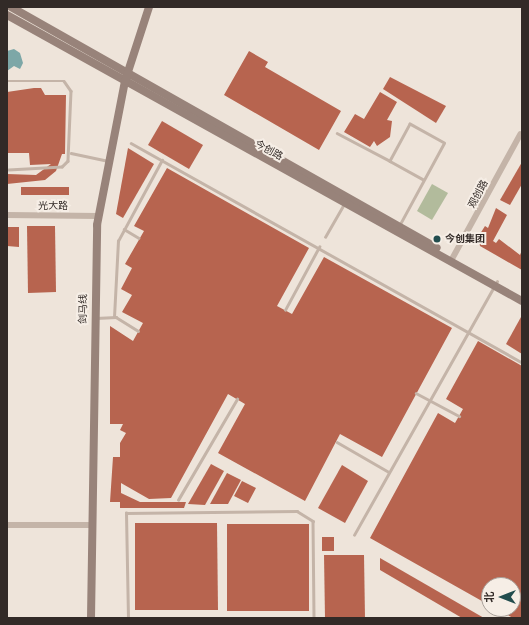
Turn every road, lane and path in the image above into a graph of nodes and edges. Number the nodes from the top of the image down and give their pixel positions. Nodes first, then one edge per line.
1 (11, 7) edge
2 (149, 7) edge
3 (7, 15) edge
4 (129, 72) junction
5 (7, 81) edge
6 (125, 81) junction
7 (337, 133) dead end
8 (520, 135) dead end
9 (131, 143) dead end
10 (71, 153) junction
11 (162, 160) junction
12 (108, 161) junction
13 (390, 161) junction
14 (9, 170) dead end
15 (423, 179) junction
16 (344, 204) junction
17 (7, 215) edge
18 (98, 216) junction
19 (399, 226) junction
20 (124, 229) junction
21 (325, 237) dead end
22 (139, 238) dead end
23 (319, 247) junction
24 (453, 259) junction
25 (496, 283) junction
26 (522, 295) edge
27 (522, 301) edge
28 (285, 310) dead end
29 (93, 318) junction
30 (114, 318) junction
31 (138, 331) dead end
32 (467, 331) junction
33 (522, 362) edge
34 (416, 393) dead end
35 (237, 399) dead end
36 (429, 400) junction
37 (459, 416) dead end
38 (337, 442) dead end
39 (389, 472) junction
40 (178, 500) dead end
41 (7, 525) edge
42 (92, 525) junction
43 (354, 535) dead end
44 (91, 618) edge
45 (128, 618) edge
46 (314, 618) edge

1 - 4 main road, 今创路
2 - 4 main road, 剑马线
3 - 6 main road, 今创路
4 - 6 main road, 剑马线
4 - 19 main road, 今创路
5 - 10 lane
6 - 12 main road, 剑马线
6 - 16 main road, 今创路
7 - 13 lane
8 - 24 street, 观创路
9 - 11 lane
10 - 12 lane
10 - 14 lane
11 - 20 lane
11 - 23 lane
12 - 18 main road, 剑马线
13 - 15 lane
13 - 15 lane
15 - 19 lane
16 - 21 lane
16 - 24 main road, 今创路
17 - 18 street, 光大路
18 - 29 main road, 剑马线
19 - 24 main road, 今创路
20 - 22 lane
20 - 30 lane
23 - 28 lane
23 - 32 lane
24 - 25 main road, 今创路
25 - 26 main road, 今创路
25 - 27 main road, 今创路
25 - 32 lane
29 - 30 lane
29 - 42 main road, 剑马线
30 - 31 lane
32 - 33 lane
32 - 36 lane
34 - 36 lane
35 - 40 lane
36 - 37 lane
36 - 39 lane
38 - 39 lane
39 - 43 lane
41 - 42 street
42 - 44 main road, 剑马线
45 - 46 lane

